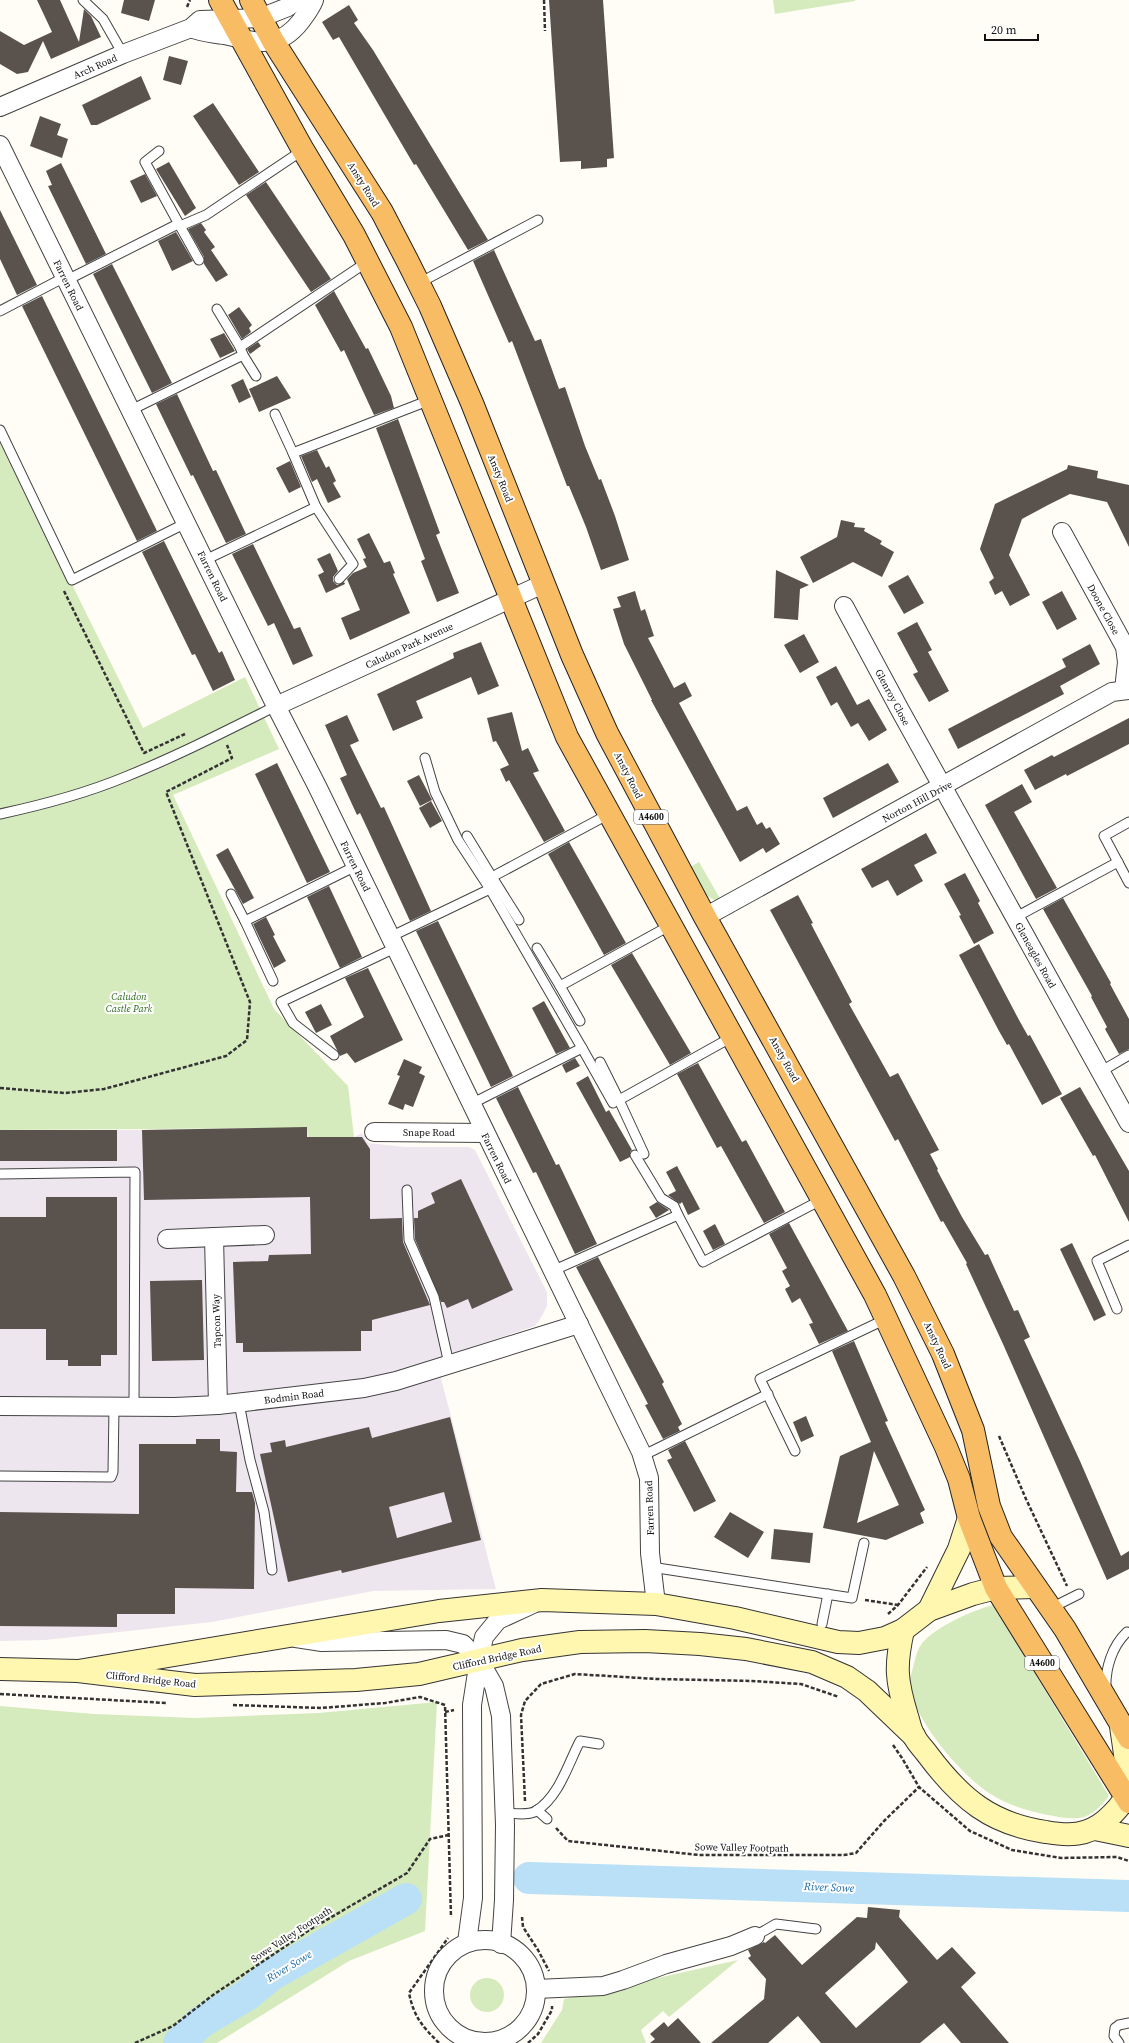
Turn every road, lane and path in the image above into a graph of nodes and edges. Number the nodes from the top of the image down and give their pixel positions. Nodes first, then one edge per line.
1 (83, 0) edge
2 (298, 0) edge
3 (314, 0) edge
4 (544, 0) edge
5 (224, 9) edge
6 (256, 9) edge
7 (191, 28) junction
8 (545, 31) dead end
9 (241, 40) junction
10 (273, 41) junction
11 (123, 54) junction
12 (0, 107) edge
13 (0, 145) edge
14 (304, 150) junction
15 (159, 151) dead end
16 (538, 220) dead end
17 (179, 225) junction
18 (198, 260) dead end
19 (367, 262) junction
20 (66, 279) junction
21 (419, 283) junction
22 (217, 310) dead end
23 (0, 311) edge
24 (242, 351) junction
25 (256, 376) dead end
26 (430, 400) junction
27 (131, 410) junction
28 (275, 414) dead end
29 (0, 430) edge
30 (293, 453) junction
31 (316, 507) junction
32 (186, 523) junction
33 (1062, 532) dead end
34 (205, 560) junction
35 (339, 579) dead end
36 (543, 584) junction
37 (63, 589) dead end
38 (510, 598) junction
39 (844, 606) dead end
40 (1127, 690) edge
41 (276, 706) junction
42 (222, 732) junction
43 (187, 733) dead end
44 (425, 758) dead end
45 (943, 787) junction
46 (0, 814) edge
47 (609, 814) junction
48 (1129, 822) edge
49 (467, 836) dead end
50 (1118, 862) junction
51 (356, 866) junction
52 (492, 877) junction
53 (1129, 883) edge
54 (490, 889) junction
55 (231, 894) dead end
56 (705, 917) junction
57 (1016, 917) junction
58 (519, 920) dead end
59 (245, 921) junction
60 (672, 925) junction
61 (393, 943) junction
62 (537, 948) dead end
63 (273, 981) dead end
64 (560, 986) junction
65 (580, 1021) dead end
66 (732, 1037) junction
67 (582, 1048) junction
68 (334, 1055) dead end
69 (1129, 1055) edge
70 (600, 1062) dead end
71 (1100, 1072) junction
72 (754, 1075) junction
73 (0, 1088) edge
74 (616, 1101) junction
75 (471, 1104) junction
76 (1129, 1123) edge
77 (374, 1132) dead end
78 (484, 1133) junction
79 (0, 1174) edge
80 (407, 1190) dead end
81 (822, 1199) junction
82 (678, 1215) junction
83 (265, 1235) dead end
84 (214, 1237) junction
85 (166, 1239) dead end
86 (1129, 1245) edge
87 (552, 1271) junction
88 (1117, 1308) dead end
89 (886, 1318) junction
90 (579, 1324) junction
91 (449, 1364) junction
92 (768, 1394) junction
93 (239, 1403) junction
94 (218, 1405) junction
95 (0, 1406) edge
96 (114, 1406) junction
97 (134, 1407) junction
98 (999, 1436) dead end
99 (795, 1451) dead end
100 (642, 1456) junction
101 (0, 1476) edge
102 (967, 1512) junction
103 (864, 1543) dead end
104 (931, 1561) dead end
105 (651, 1567) junction
106 (272, 1570) dead end
107 (1036, 1587) junction
108 (996, 1588) junction
109 (828, 1594) junction
110 (1075, 1596) joint
111 (852, 1598) junction
112 (542, 1600) junction
113 (656, 1604) junction
114 (1051, 1608) junction
115 (929, 1610) junction
116 (822, 1624) dead end
117 (902, 1630) junction
118 (1127, 1632) dead end
119 (289, 1636) junction
120 (479, 1660) junction
121 (0, 1669) edge
122 (78, 1671) junction
123 (420, 1697) dead end
124 (842, 1699) dead end
125 (1107, 1702) junction
126 (1125, 1732) edge
127 (914, 1736) junction
128 (889, 1740) dead end
129 (599, 1744) dead end
130 (1127, 1799) edge
131 (537, 1810) junction
132 (505, 1813) junction
133 (525, 1813) junction
134 (547, 1819) joint
135 (1095, 1829) junction
136 (449, 1835) junction
137 (1129, 1836) edge
138 (522, 1910) dead end
139 (450, 1924) dead end
140 (816, 1929) dead end
141 (449, 1931) dead end
142 (755, 1936) joint
143 (467, 1942) junction
144 (501, 1944) junction
145 (544, 1988) junction
146 (1129, 2022) edge
147 (476, 2042) edge
148 (497, 2042) edge
149 (135, 2043) edge
150 (439, 2043) edge
151 (528, 2043) edge
152 (1119, 2043) edge

1 - 11 lane
2 - 6 street
3 - 10 street
4 - 8 path
5 - 6 street
5 - 7 street
5 - 9 highway, A4600
6 - 10 highway, Ansty Road / A4600
7 - 9 street
7 - 11 street, Arch Road
9 - 10 street
9 - 14 highway, A4600
10 - 21 highway, Ansty Road / A4600
11 - 12 street, Arch Road
13 - 20 street, Farren Road
14 - 17 lane
14 - 19 highway, A4600
15 - 17 lane
16 - 21 lane
17 - 18 lane
17 - 20 lane
19 - 24 lane
19 - 26 highway, A4600
20 - 23 lane
20 - 27 street, Farren Road
21 - 36 highway, Ansty Road / A4600
22 - 24 lane
24 - 25 lane
24 - 27 lane
26 - 30 lane
26 - 38 highway, A4600
27 - 32 street, Farren Road
28 - 30 lane
29 - 32 lane
30 - 31 lane
31 - 34 lane
31 - 35 lane
32 - 34 street, Farren Road
33 - 40 street, Doone Close
34 - 41 street, Farren Road
36 - 38 street, Caludon Park Avenue
36 - 56 highway, Ansty Road / A4600
37 - 43 path
38 - 41 street, Caludon Park Avenue
38 - 47 highway, A4600
39 - 45 street, Glenroy Close
40 - 45 street, Norton Hill Drive
41 - 42 lane
41 - 51 street, Farren Road
42 - 46 lane
42 - 73 path
44 - 54 lane
45 - 56 street, Norton Hill Drive
45 - 57 street, Gleneagles Road
47 - 52 lane
47 - 60 highway, A4600
48 - 50 lane
49 - 52 lane
50 - 53 lane
50 - 57 lane
51 - 59 lane
51 - 61 street, Farren Road
52 - 58 lane
54 - 61 lane
54 - 67 lane
55 - 59 lane
56 - 72 highway
56 - 107 highway, Ansty Road / A4600
57 - 71 street, Gleneagles Road
59 - 63 lane
60 - 64 lane
60 - 66 highway, A4600
61 - 68 lane
61 - 75 street, Farren Road
62 - 64 lane
64 - 65 lane
66 - 72 highway, A4600
66 - 74 lane
67 - 74 lane
67 - 75 lane
69 - 71 lane
70 - 74 lane
71 - 76 street, Gleneagles Road
72 - 81 highway, A4600
74 - 82 lane
75 - 78 street, Farren Road
77 - 78 street, Snape Road
78 - 87 street, Farren Road
79 - 97 lane
80 - 91 lane
81 - 82 lane
81 - 89 highway, A4600
82 - 87 lane
83 - 84 street
84 - 85 street
84 - 94 street, Tapcon Way
86 - 88 lane
87 - 90 street, Farren Road
89 - 92 lane
89 - 102 highway, A4600
90 - 91 street, Bodmin Road
90 - 100 street, Farren Road
91 - 93 street, Bodmin Road
92 - 99 lane
92 - 100 lane
93 - 94 street, Bodmin Road
93 - 106 lane
94 - 97 street, Bodmin Road
95 - 96 street, Bodmin Road
96 - 97 street, Bodmin Road
96 - 101 lane
98 - 110 path
100 - 105 street, Farren Road
102 - 108 highway, A4600
102 - 115 main road
103 - 111 lane
104 - 111 path
105 - 109 lane
105 - 113 street, Farren Road
107 - 108 main road
107 - 114 highway, A4600
108 - 115 main road
108 - 130 highway, A4600
109 - 111 lane
109 - 116 lane
110 - 114 lane
112 - 113 main road, Clifford Bridge Road
112 - 119 main road, Clifford Bridge Road
112 - 120 street
113 - 117 main road, Clifford Bridge Road
114 - 125 highway, A4600
115 - 117 main road, Clifford Bridge Road
117 - 127 main road
118 - 125 lane
119 - 120 street
119 - 122 main road, Clifford Bridge Road
120 - 122 main road, Clifford Bridge Road
120 - 127 main road, Clifford Bridge Road
120 - 132 street
120 - 143 street
121 - 122 main road, Clifford Bridge Road
123 - 136 path
124 - 133 path
125 - 126 highway, A4600
126 - 130 main road
127 - 135 main road
128 - 134 path, Sowe Valley Footpath
129 - 131 lane
130 - 135 main road
131 - 133 lane
131 - 134 lane
132 - 133 lane
132 - 144 street
135 - 137 main road
136 - 139 path
136 - 149 path, Sowe Valley Footpath
138 - 145 path
140 - 142 lane
141 - 150 path
142 - 145 street
143 - 144 street
143 - 147 street
144 - 145 street
145 - 148 street
145 - 151 path
146 - 152 lane
147 - 148 street

